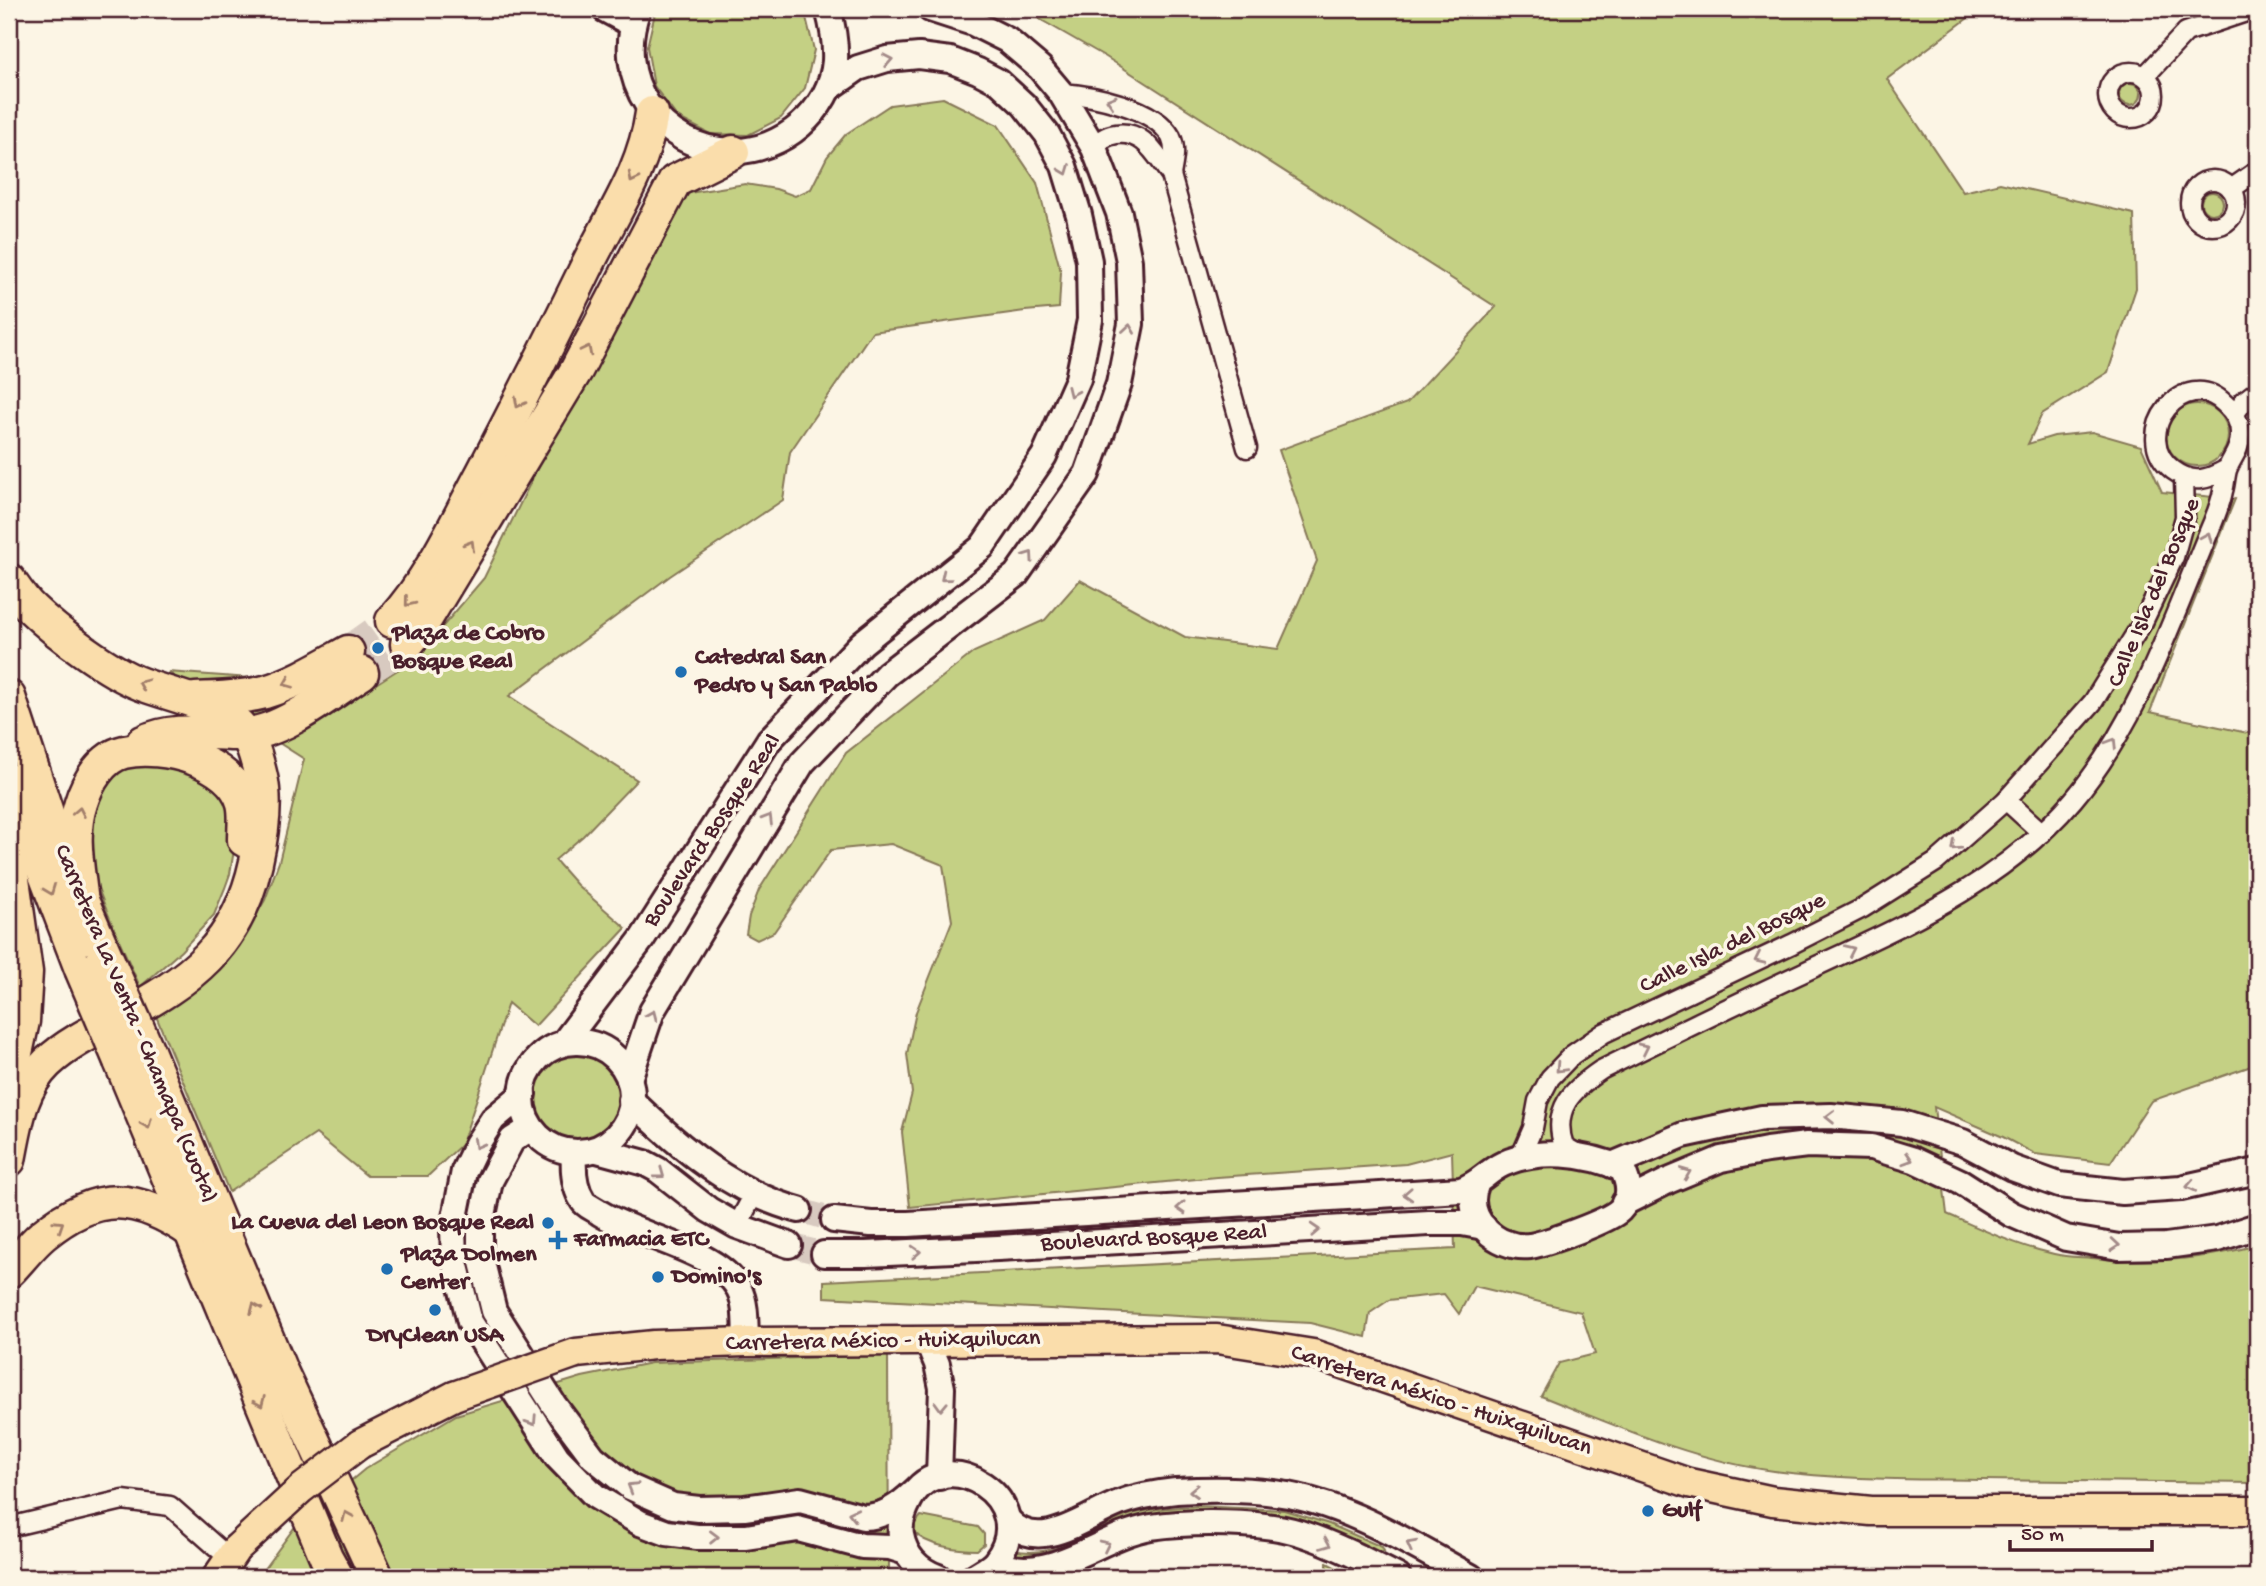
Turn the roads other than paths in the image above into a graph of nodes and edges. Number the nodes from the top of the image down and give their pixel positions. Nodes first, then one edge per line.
1 (604, 9) edge
2 (828, 9) edge
3 (930, 9) edge
4 (2255, 9) edge
5 (635, 17) edge
6 (2145, 76) dead end
7 (828, 89) junction
8 (1061, 93) junction
9 (652, 113) junction
10 (1094, 148) junction
11 (733, 152) junction
12 (2257, 171) edge
13 (1171, 175) junction
14 (2231, 189) dead end
15 (592, 256) junction
16 (626, 275) junction
17 (2257, 391) edge
18 (2235, 413) junction
19 (2249, 433) edge
20 (1247, 449) dead end
21 (2227, 469) junction
22 (2183, 478) junction
23 (438, 578) junction
24 (9, 580) edge
25 (400, 633) tunnel mouth
26 (9, 696) edge
27 (183, 700) junction
28 (301, 713) junction
29 (247, 734) junction
30 (123, 752) junction
31 (9, 780) edge
32 (263, 786) junction
33 (2006, 800) junction
34 (2042, 833) junction
35 (9, 851) edge
36 (82, 904) junction
37 (91, 958) junction
38 (565, 1041) junction
39 (134, 1056) junction
40 (10, 1082) edge
41 (630, 1090) junction
42 (523, 1094) junction
43 (531, 1128) junction
44 (586, 1152) junction
45 (1520, 1158) junction
46 (1584, 1158) junction
47 (9, 1160) edge
48 (1612, 1165) junction
49 (2257, 1171) edge
50 (1476, 1185) junction
51 (754, 1194) junction
52 (1624, 1203) junction
53 (799, 1210) tunnel mouth
54 (834, 1220) tunnel mouth
55 (871, 1224) junction
56 (737, 1226) junction
57 (2257, 1226) edge
58 (1484, 1227) junction
59 (192, 1232) junction
60 (789, 1245) tunnel mouth
61 (824, 1254) tunnel mouth
62 (866, 1254) junction
63 (9, 1271) edge
64 (928, 1340) junction
65 (746, 1342) junction
66 (939, 1477) junction
67 (914, 1493) junction
68 (2257, 1511) edge
69 (1009, 1521) junction
70 (9, 1527) edge
71 (906, 1552) junction
72 (228, 1561) edge
73 (985, 1570) edge
74 (337, 1577) edge
75 (377, 1577) edge
76 (938, 1577) edge
77 (1398, 1577) edge
78 (1471, 1577) edge

1 - 5 main road
2 - 7 main road
3 - 8 main road, Boulevard Bosque Real
4 - 6 street
5 - 9 main road
7 - 11 main road
7 -> 38 main road, Boulevard Bosque Real
8 - 10 main road, Boulevard Bosque Real
13 -> 8 street
9 - 11 main road
9 -> 15 highway
10 - 13 street
41 -> 10 main road, Boulevard Bosque Real
11 - 16 highway
12 - 14 street
13 - 20 street
15 - 16 highway
15 -> 23 highway
23 -> 16 highway
17 - 18 street
18 - 19 street
18 - 22 street
19 - 21 street
21 - 22 street
34 -> 21 street, Calle Isla del Bosque
22 - 33 street, Calle Isla del Bosque
23 - 25 highway
27 -> 24 highway
26 - 36 highway, Carretera La Venta - Chamapa (Cuota)
28 -> 27 highway
27 - 29 highway
28 - 29 highway
28 - 32 highway
29 - 30 highway
29 - 32 highway
36 -> 30 highway
30 - 40 highway
31 -> 37 highway, Carretera La Venta - Chamapa (Cuota)
32 - 47 highway
33 - 34 street
33 -> 45 street, Calle Isla del Bosque
46 -> 34 street, Calle Isla del Bosque
35 - 40 highway
36 - 37 highway, Carretera La Venta - Chamapa (Cuota)
37 - 39 highway, Carretera La Venta - Chamapa (Cuota), bridge
38 - 41 main road
38 - 42 main road
39 -> 59 highway, Carretera La Venta - Chamapa (Cuota)
75 -> 39 highway, Carretera La Venta - Chamapa (Cuota)
41 - 44 main road
41 - 51 main road
42 - 43 main road
42 -> 71 main road
43 - 44 main road
67 -> 43 main road
44 -> 56 main road
44 - 65 main road
45 - 46 main road
45 - 50 main road
46 - 48 main road
49 -> 48 main road
48 - 52 main road
50 -> 55 main road, Boulevard Bosque Real
50 - 58 main road
51 - 53 main road
51 - 56 street
52 -> 57 main road
52 - 58 main road
54 - 55 main road, Boulevard Bosque Real
55 - 62 street
56 - 60 main road
62 -> 58 main road, Boulevard Bosque Real
63 -> 59 highway
59 -> 74 highway, Carretera La Venta - Chamapa (Cuota)
61 - 62 main road, Boulevard Bosque Real
64 - 65 main road, Carretera México - Huixquilucan
64 -> 66 main road
64 - 68 main road, Carretera México - Huixquilucan
65 - 72 main road, Carretera México - Huixquilucan, bridge
66 - 67 main road
66 - 69 main road
67 - 71 main road
69 - 73 main road
78 -> 69 main road
70 - 72 street
71 - 76 main road
73 -> 77 main road

